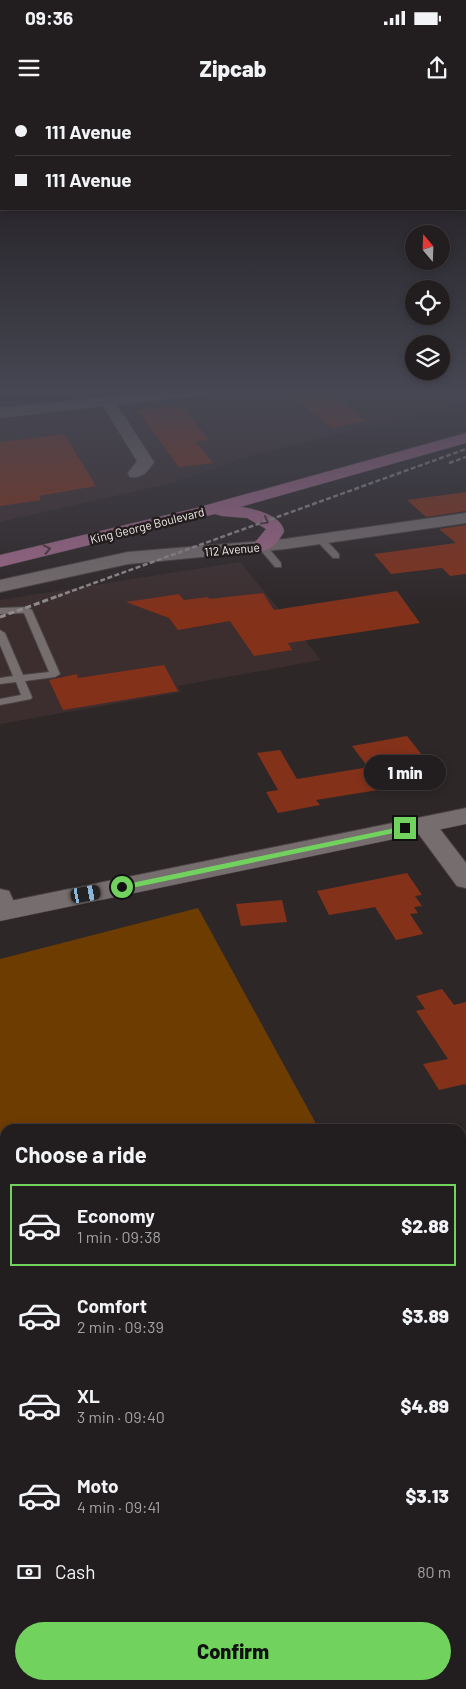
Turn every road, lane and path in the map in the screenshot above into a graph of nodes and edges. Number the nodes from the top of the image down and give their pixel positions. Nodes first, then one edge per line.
1 (143, 465) edge
2 (311, 465) edge
3 (369, 465) edge
4 (136, 473) dead end
5 (248, 481) dead end
6 (201, 512) junction
7 (466, 518) edge
8 (320, 539) junction
9 (262, 546) junction
10 (336, 556) dead end
11 (0, 561) edge
12 (278, 565) dead end
13 (0, 586) edge
14 (0, 611) edge
15 (0, 633) edge
16 (19, 679) junction
17 (0, 681) edge
18 (0, 702) edge
19 (466, 816) edge
20 (424, 825) junction
21 (466, 880) edge
22 (2, 907) edge

1 - 4 street
2 - 5 main road
3 - 6 main road, King George Boulevard
6 -> 9 main road
11 -> 6 main road, King George Boulevard
7 - 8 street, 112 Avenue
8 - 9 street, 112 Avenue
8 - 10 lane
9 - 12 lane
9 - 13 street, 112 Avenue
14 - 16 lane
15 - 16 lane
16 - 17 lane
16 - 18 lane
19 - 20 street
20 - 21 street
20 - 22 street

